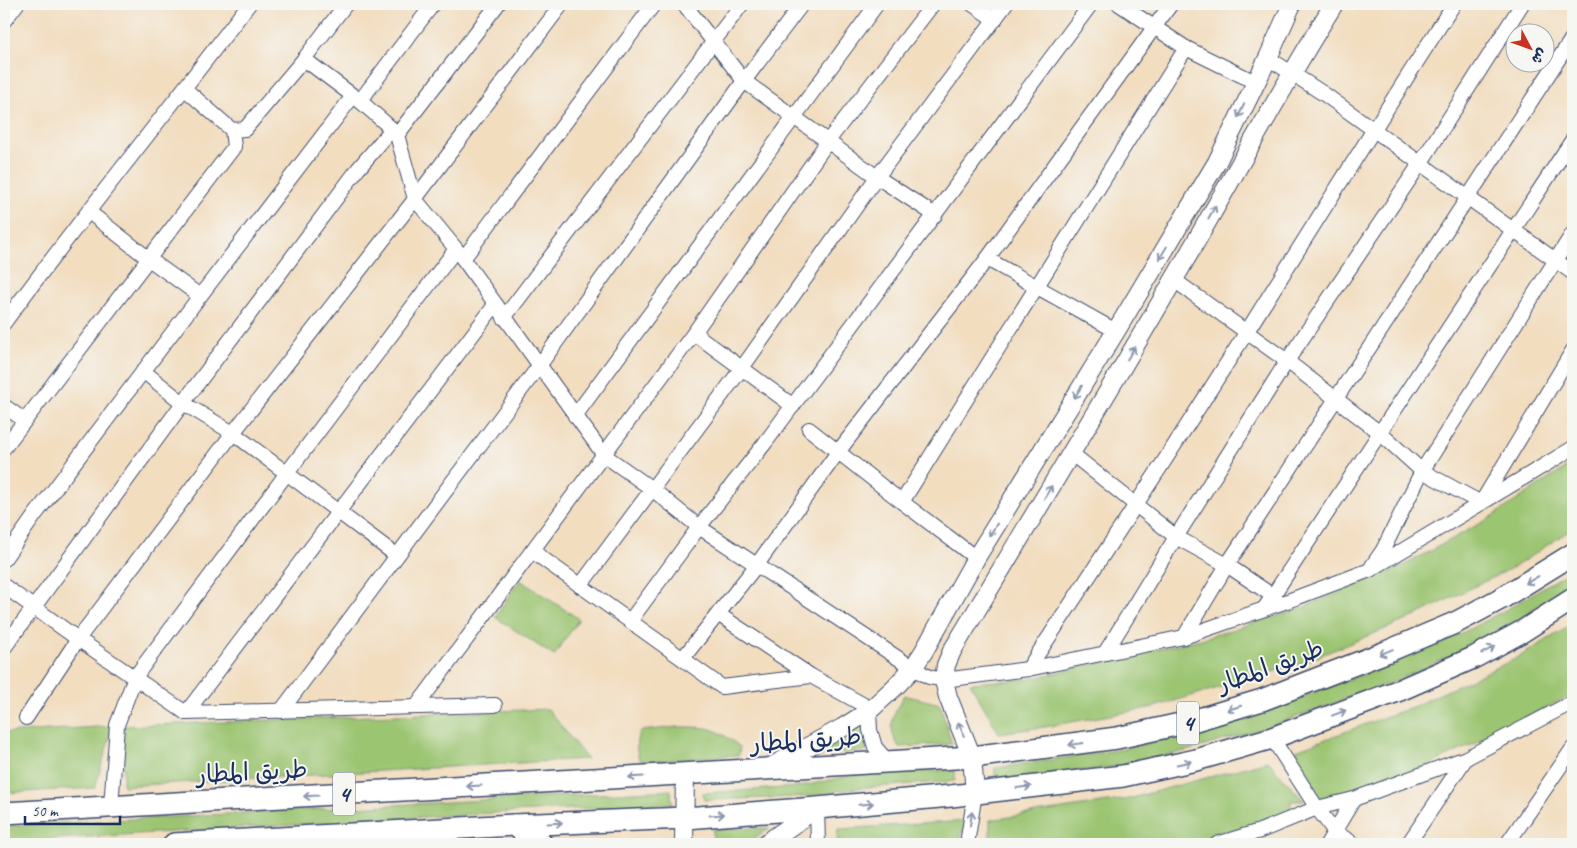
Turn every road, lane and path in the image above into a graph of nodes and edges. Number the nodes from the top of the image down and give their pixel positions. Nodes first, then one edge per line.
1 (18, 4) edge
2 (249, 4) edge
3 (346, 4) edge
4 (433, 4) edge
5 (498, 4) edge
6 (562, 4) edge
7 (654, 4) edge
8 (684, 4) edge
9 (742, 4) edge
10 (802, 4) edge
11 (877, 4) edge
12 (933, 4) edge
13 (972, 4) edge
14 (1006, 4) edge
15 (1091, 4) edge
16 (1119, 4) edge
17 (1171, 4) edge
18 (1292, 4) edge
19 (1334, 4) edge
20 (1454, 4) edge
21 (1522, 4) edge
22 (995, 20) junction
23 (4, 21) edge
24 (1154, 27) junction
25 (1573, 37) edge
26 (714, 43) junction
27 (1186, 48) junction
28 (1268, 58) junction
29 (304, 59) junction
30 (1291, 72) junction
31 (744, 81) junction
32 (1255, 82) junction
33 (185, 89) junction
34 (356, 98) junction
35 (794, 117) junction
36 (239, 129) junction
37 (1372, 130) junction
38 (394, 132) junction
39 (1573, 139) edge
40 (828, 141) junction
41 (1420, 164) junction
42 (877, 177) junction
43 (1468, 196) junction
44 (415, 199) junction
45 (89, 212) junction
46 (935, 215) junction
47 (1514, 229) junction
48 (1573, 233) edge
49 (459, 254) junction
50 (149, 259) junction
51 (987, 259) junction
52 (1555, 260) junction
53 (1573, 274) edge
54 (1174, 280) junction
55 (1035, 287) junction
56 (200, 296) junction
57 (495, 305) junction
58 (504, 318) junction
59 (4, 323) edge
60 (1116, 331) junction
61 (694, 333) junction
62 (1246, 333) junction
63 (1573, 350) edge
64 (1287, 361) junction
65 (539, 366) junction
66 (742, 368) junction
67 (143, 371) junction
68 (1336, 399) junction
69 (183, 403) junction
70 (4, 406) edge
71 (793, 406) junction
72 (575, 416) junction
73 (24, 420) junction
74 (809, 429) dead end
75 (233, 433) junction
76 (1380, 433) junction
77 (4, 448) edge
78 (1573, 448) edge
79 (838, 452) junction
80 (1071, 454) junction
81 (604, 455) junction
82 (1422, 471) junction
83 (287, 473) junction
84 (652, 489) junction
85 (902, 502) junction
86 (1481, 503) junction
87 (1136, 505) junction
88 (338, 513) junction
89 (699, 527) junction
90 (1176, 537) junction
91 (532, 550) junction
92 (1573, 554) edge
93 (396, 555) junction
94 (976, 558) junction
95 (4, 559) edge
96 (1227, 565) junction
97 (756, 566) junction
98 (1370, 570) junction
99 (4, 586) edge
100 (580, 586) junction
101 (1273, 596) junction
102 (1573, 599) edge
103 (34, 607) junction
104 (1264, 609) junction
105 (718, 614) junction
106 (630, 621) junction
107 (1184, 637) junction
108 (78, 639) junction
109 (4, 648) edge
110 (1105, 653) junction
111 (683, 658) junction
112 (913, 668) junction
113 (1028, 669) junction
114 (811, 676) junction
115 (135, 678) junction
116 (944, 680) junction
117 (1573, 702) edge
118 (495, 705) dead end
119 (416, 707) junction
120 (281, 711) junction
121 (869, 711) junction
122 (186, 713) junction
123 (26, 718) dead end
124 (1272, 738) junction
125 (1573, 748) edge
126 (972, 757) junction
127 (1466, 758) junction
128 (888, 762) junction
129 (769, 769) junction
130 (684, 774) junction
131 (975, 793) junction
132 (1354, 799) junction
133 (111, 807) junction
134 (817, 808) junction
135 (1316, 808) junction
136 (4, 813) edge
137 (685, 818) junction
138 (514, 825) junction
139 (1260, 831) junction
140 (1335, 832) junction
141 (174, 844) edge
142 (542, 844) edge
143 (684, 844) edge
144 (765, 844) edge
145 (818, 844) edge
146 (967, 844) edge
147 (1217, 844) edge
148 (1251, 844) edge
149 (1327, 844) edge
150 (1354, 844) edge
151 (1408, 844) edge
152 (1507, 844) edge

1 - 23 street
2 - 33 street
3 - 29 street
4 - 34 street
5 - 38 street
6 - 44 street
7 - 49 street
8 - 26 street
9 - 26 street
10 - 31 street
11 - 35 street
12 - 40 street
13 - 22 street
14 - 22 street
15 - 46 street
16 - 24 street
17 - 24 street
18 - 28 main road
19 - 30 main road
20 - 37 street
21 - 41 street
22 - 42 street
24 - 27 street
24 - 51 street
25 - 43 street
26 - 31 street
26 - 58 street
27 - 32 street
27 - 55 street
28 - 30 street
28 - 32 main road
29 - 34 street
29 - 36 street
30 - 37 street
54 -> 30 main road
31 - 35 street
31 - 65 street
32 -> 60 main road
33 - 36 street
33 - 45 street
34 - 38 street
34 - 56 street
35 - 40 street
35 - 72 street
36 - 50 street
37 - 41 street
37 - 62 street
38 - 44 street
38 - 69 street
39 - 47 street
40 - 42 street
40 - 61 street
41 - 43 street
41 - 64 street
42 - 46 street
42 - 66 street
43 - 47 street
43 - 68 street
44 - 49 street
44 - 75 street
45 - 50 street
45 - 59 street
46 - 71 street
47 - 52 street
47 - 76 street
48 - 52 street
49 - 57 street
49 - 83 street
50 - 56 street
50 - 73 street
51 - 55 street
51 - 79 street
52 - 53 street
52 - 82 street
54 - 62 street
80 -> 54 main road
55 - 60 street
55 - 85 street
56 - 67 street
57 - 58 street
57 - 88 street
58 - 65 street
60 -> 94 main road
61 - 66 street
61 - 81 street
62 - 64 street
62 - 87 street
63 - 86 street
64 - 68 street
64 - 90 street
65 - 72 street
65 - 93 street
66 - 71 street
66 - 84 street
67 - 69 street
67 - 95 street
68 - 76 street
68 - 96 street
69 - 75 street
69 - 103 street
70 - 73 street
71 - 89 street
72 - 81 street
73 - 77 street
74 - 79 street
75 - 83 street
75 - 108 street
76 - 82 street
76 - 101 street
78 - 86 street
79 - 85 street
79 - 97 street
80 - 87 street
116 -> 80 main road
81 - 84 street
81 - 91 street
82 - 86 street
82 - 98 street
83 - 88 street
83 - 115 street
84 - 89 street
84 - 100 street
85 - 94 street
86 - 98 street
87 - 90 street
87 - 113 street
88 - 93 street
88 - 122 street
89 - 97 street
89 - 106 street
90 - 96 street
90 - 110 street
91 - 100 street
91 - 119 street
92 -> 126 highway, طريق المطار / 4
93 - 120 street
94 - 112 main road
96 - 101 street
96 - 107 street
97 - 105 street
97 - 112 street
98 - 104 street
99 - 103 street
100 - 106 street
101 - 104 street
124 -> 102 highway, 4
103 - 108 street
103 - 109 street
104 - 107 street
105 - 111 street
105 - 114 street
106 - 111 street
107 - 110 street
108 - 115 street
108 - 123 street
110 - 113 street
111 - 114 street
112 - 116 street
112 - 121 main road
113 - 116 street
114 - 121 street
115 - 122 street
115 - 133 street
126 -> 116 main road
117 - 127 street
118 - 119 street
119 - 120 street
120 - 122 street
121 - 128 street
121 - 129 main road
131 -> 124 highway, 4
124 - 135 street
125 - 152 street
126 - 128 highway, طريق المطار / 4
126 - 131 main road
127 - 132 street
127 - 151 street
128 - 129 highway, طريق المطار / 4
129 - 130 highway, طريق المطار
130 -> 133 highway, طريق المطار / 4
130 - 137 main road
134 -> 131 highway
146 -> 131 street
132 - 135 street
132 - 140 street
133 - 136 highway, طريق المطار / 4
137 -> 134 highway, 4
134 - 144 main road
134 - 145 street
135 - 139 street
135 - 140 street
138 -> 137 highway, 4
137 - 143 main road
138 - 141 highway, 4
138 - 142 highway
139 - 147 street
139 - 148 street
140 - 149 street
140 - 150 street

